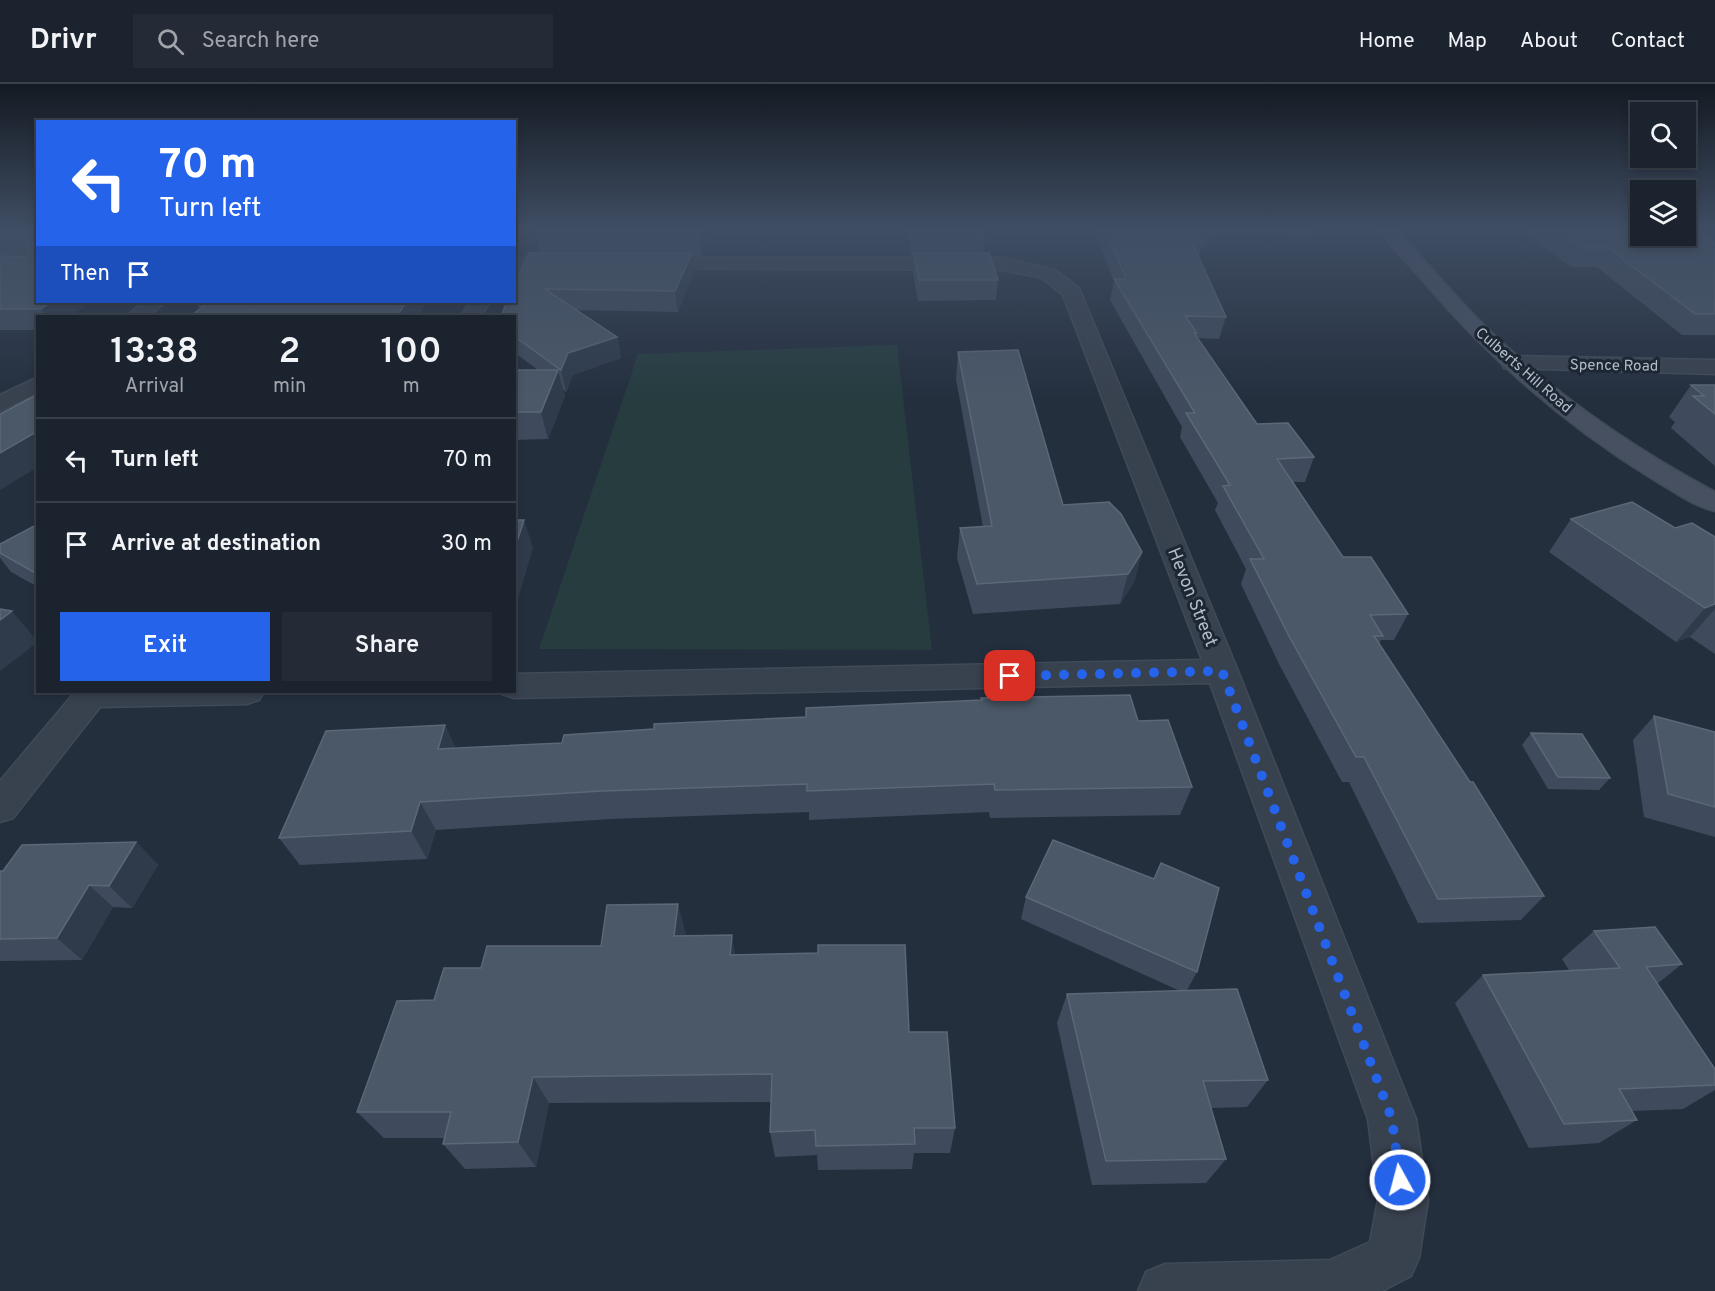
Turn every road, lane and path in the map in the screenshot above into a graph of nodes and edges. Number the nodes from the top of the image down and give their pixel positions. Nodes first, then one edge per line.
1 (1063, 285) edge
2 (1437, 285) edge
3 (154, 303) edge
4 (138, 315) edge
5 (1512, 363) junction
6 (1715, 368) edge
7 (36, 385) edge
8 (0, 404) edge
9 (1715, 503) edge
10 (1222, 671) junction
11 (516, 686) edge
12 (91, 693) edge
13 (0, 807) edge
14 (1166, 1291) edge

1 - 10 street, Hevon Street
2 - 5 street, Culberts Hill Road
3 - 4 street
5 - 6 street, Spence Road
5 - 9 street, Culberts Hill Road
7 - 8 street
10 - 11 street
10 - 14 street, Hevon Street
12 - 13 street

